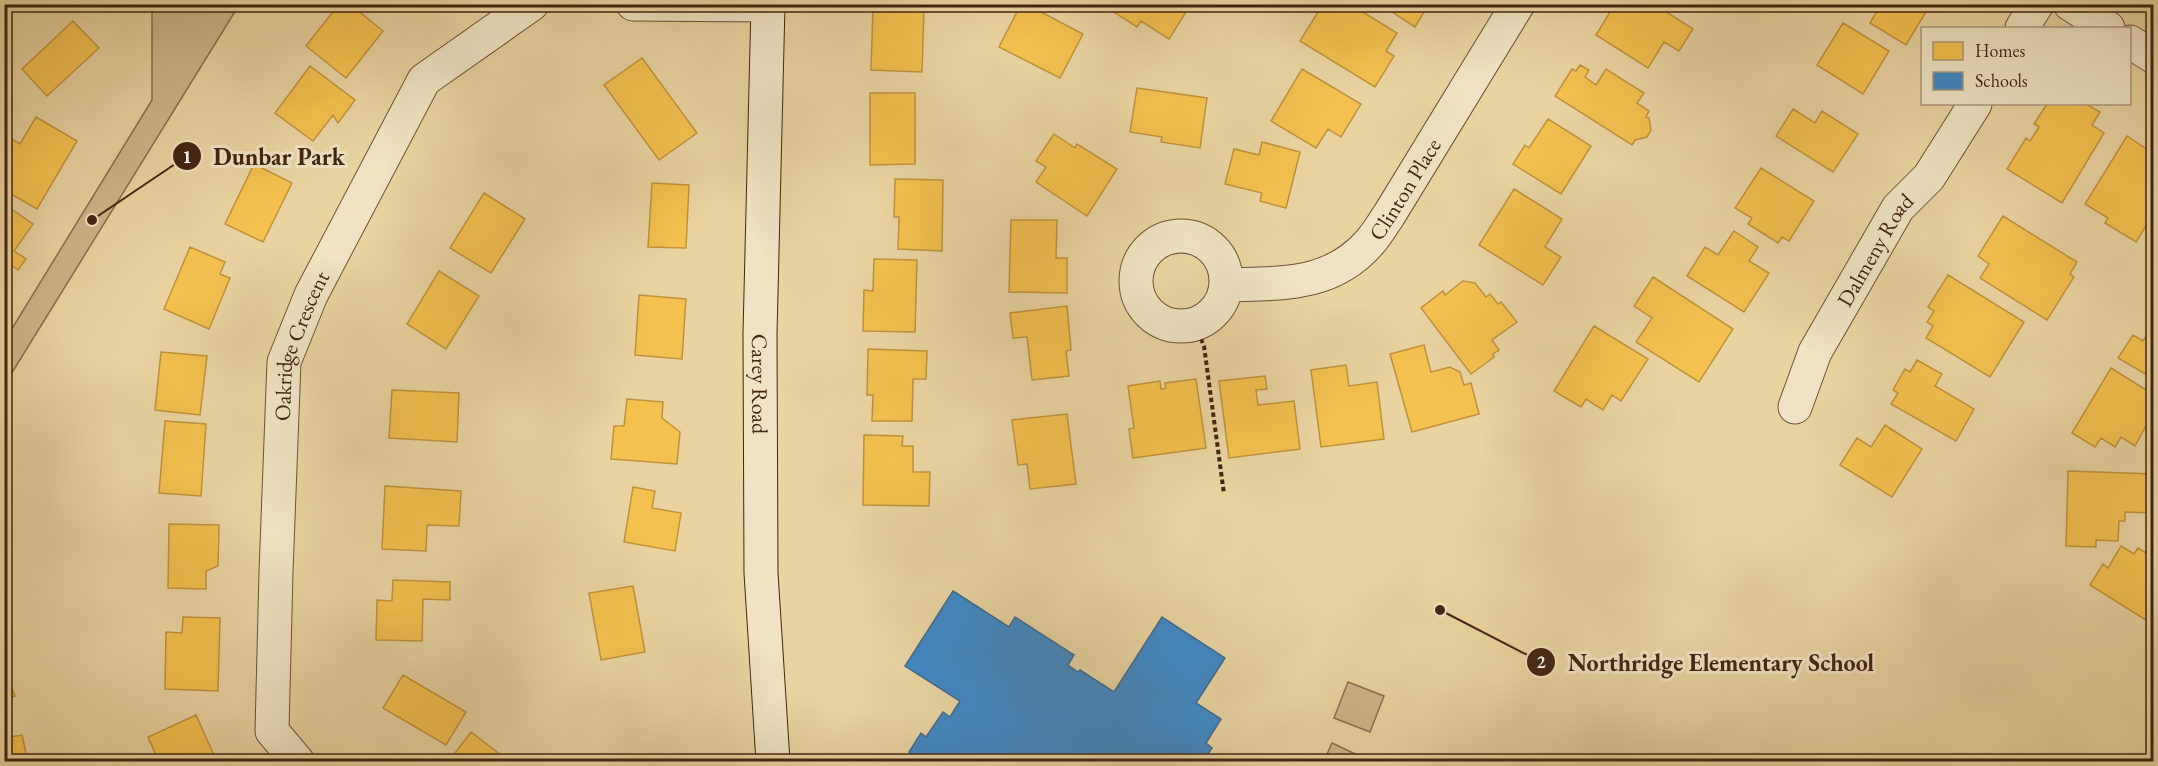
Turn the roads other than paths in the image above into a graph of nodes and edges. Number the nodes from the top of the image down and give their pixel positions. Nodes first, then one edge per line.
1 (532, 4) edge
2 (633, 4) edge
3 (1518, 4) edge
4 (2037, 4) edge
5 (2070, 4) edge
6 (768, 5) edge
7 (2023, 27) edge
8 (2106, 27) edge
9 (2131, 43) edge
10 (2154, 57) edge
11 (1974, 105) edge
12 (1227, 285) junction
13 (1795, 407) dead end
14 (298, 762) edge
15 (773, 762) edge

1 - 14 street, Oakridge Crescent
2 - 6 street
3 - 12 street, Clinton Place
4 - 7 street
5 - 8 street
6 - 15 street, Carey Road
9 - 10 street
11 - 13 street, Dalmeny Road
12 - 12 street

